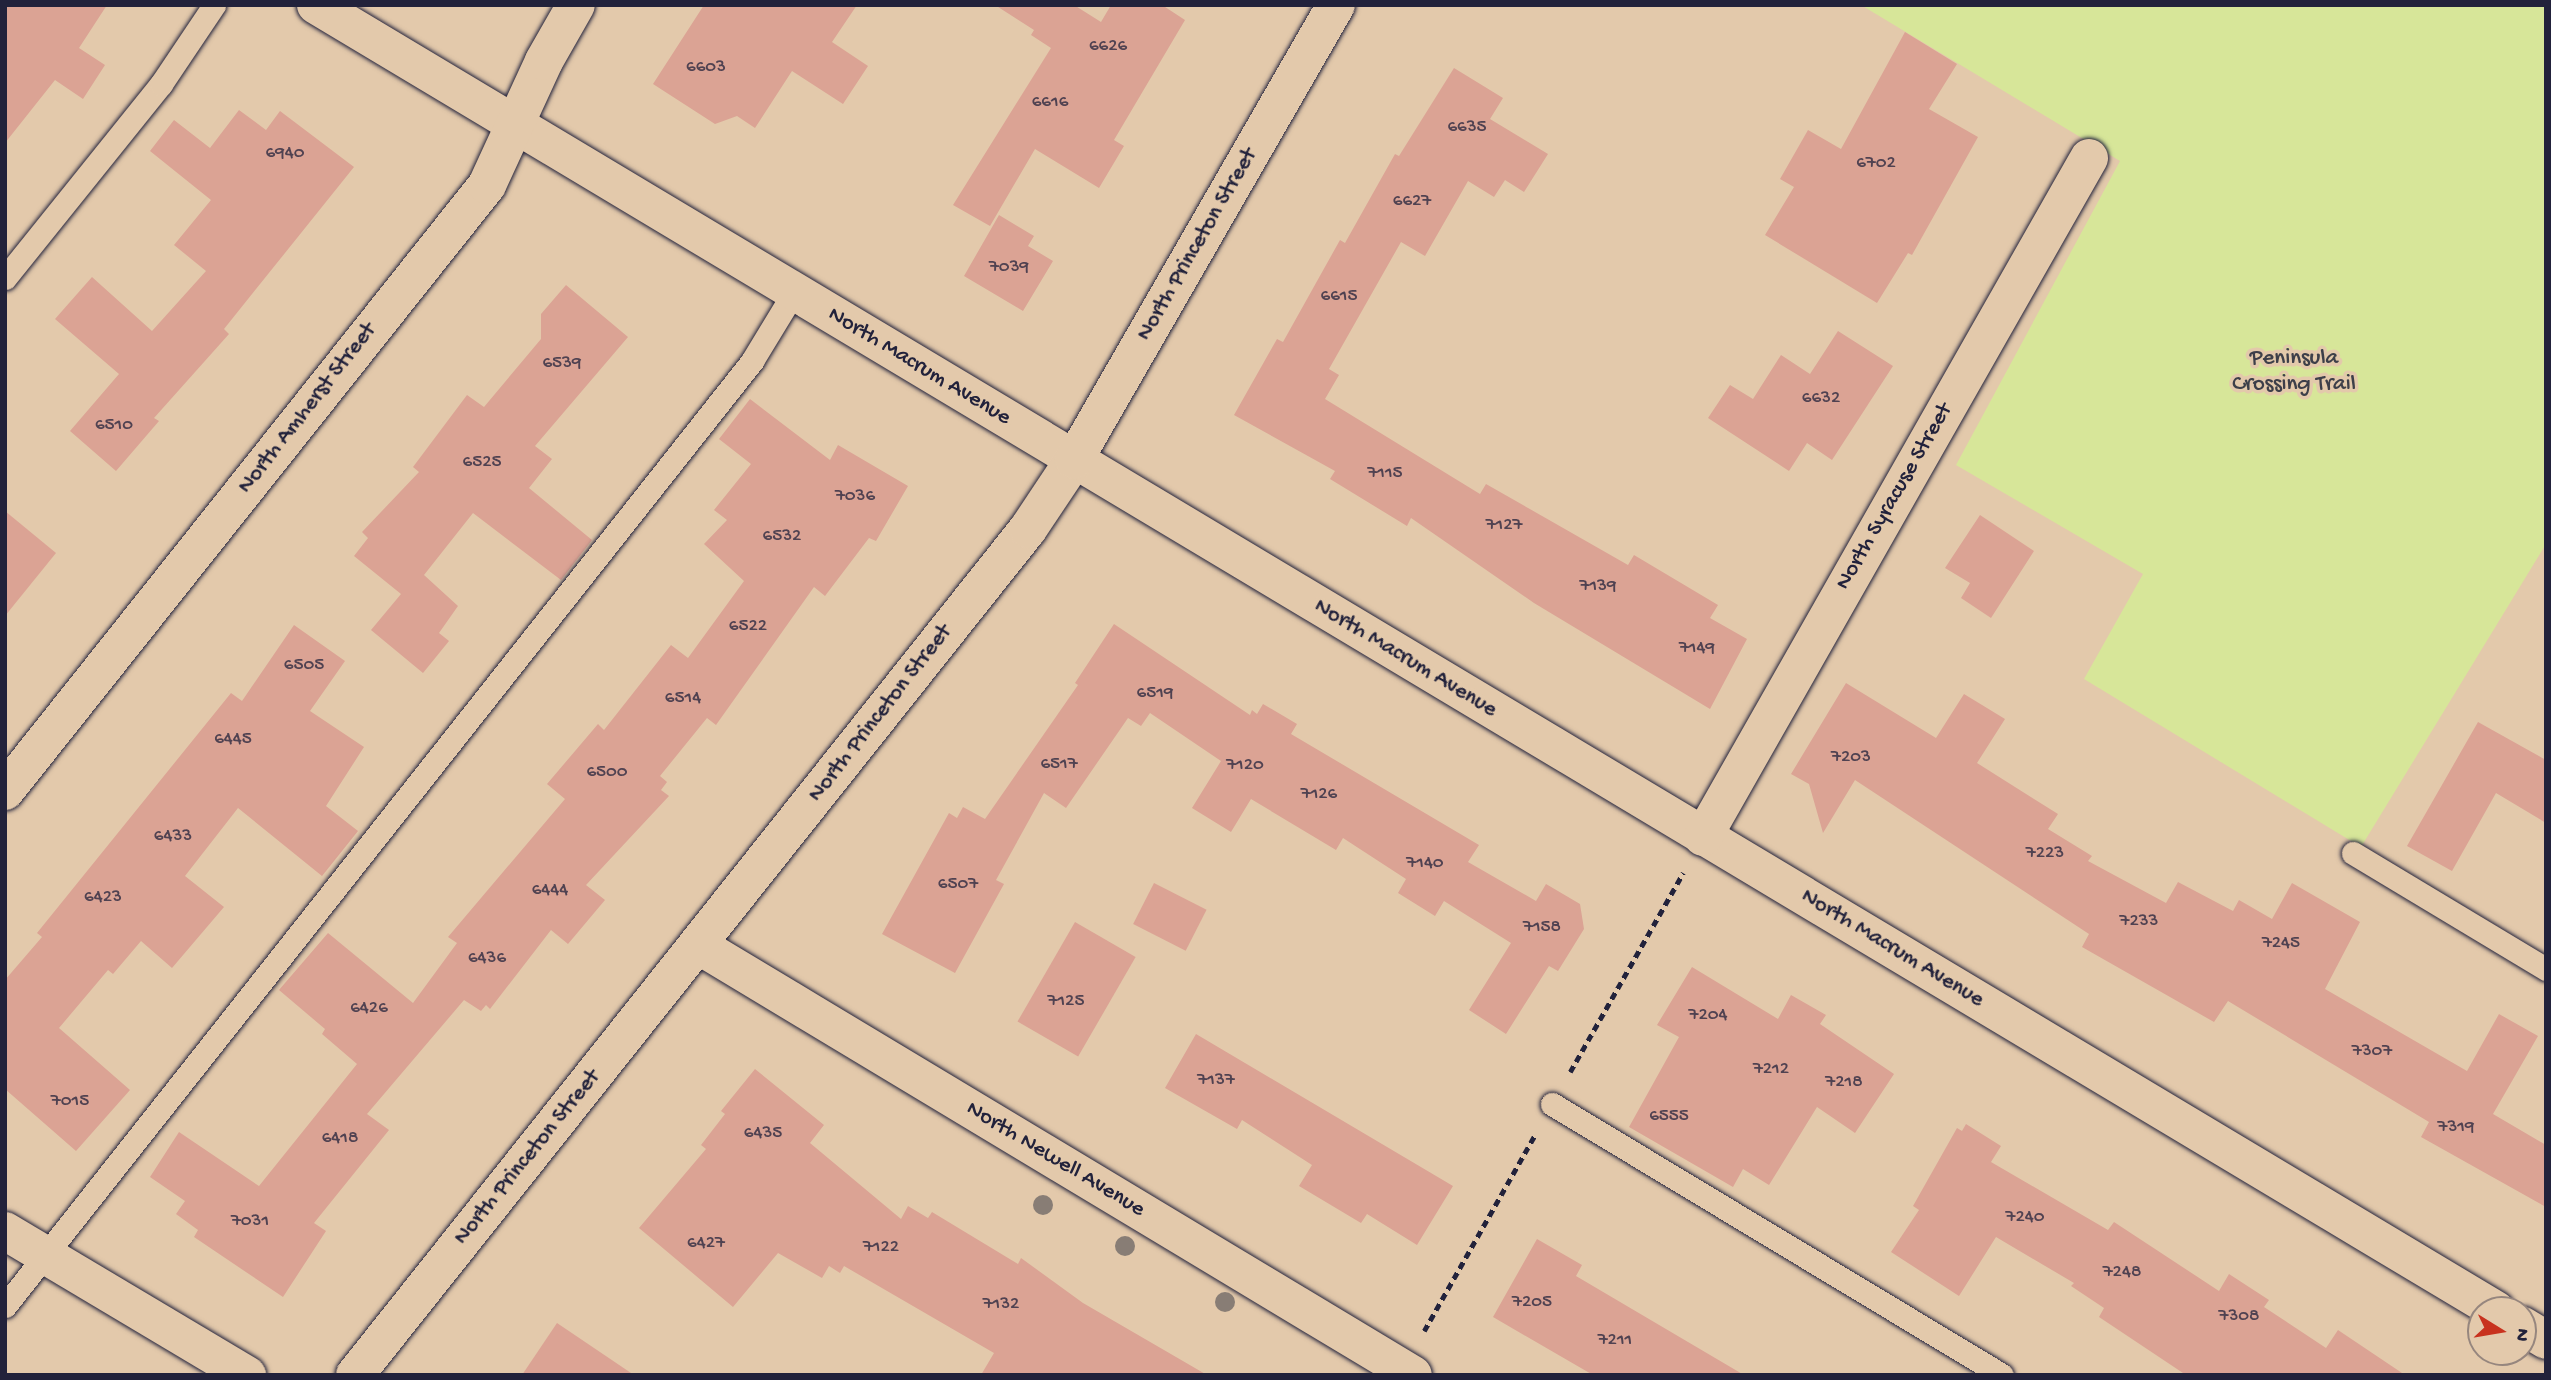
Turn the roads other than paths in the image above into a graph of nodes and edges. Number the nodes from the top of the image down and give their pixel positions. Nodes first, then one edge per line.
1 (214, 5) edge
2 (316, 5) edge
3 (576, 5) edge
4 (1336, 5) edge
5 (516, 125) junction
6 (2089, 158) dead end
7 (5, 278) edge
8 (794, 292) junction
9 (1074, 460) junction
10 (5, 791) edge
11 (1703, 837) junction
12 (2354, 853) dead end
13 (698, 945) junction
14 (2546, 969) edge
15 (1552, 1104) dead end
16 (5, 1231) edge
17 (46, 1255) junction
18 (2473, 1296) edge
19 (5, 1306) edge
20 (1405, 1373) edge
21 (247, 1375) edge
22 (355, 1375) edge
23 (2002, 1375) edge

1 - 7 lane
2 - 5 street, North Macrum Avenue
3 - 5 street, North Amherst Street
4 - 9 street, North Princeton Street
5 - 8 street, North Macrum Avenue
5 - 10 street, North Amherst Street
6 - 11 street, North Syracuse Street
8 - 9 street, North Macrum Avenue
8 - 17 lane
9 - 11 street, North Macrum Avenue
9 - 13 street, North Princeton Street
11 - 18 street, North Macrum Avenue
12 - 14 lane
13 - 20 street, North Newell Avenue
13 - 22 street, North Princeton Street
15 - 23 lane
16 - 17 street
17 - 19 lane
17 - 21 street

